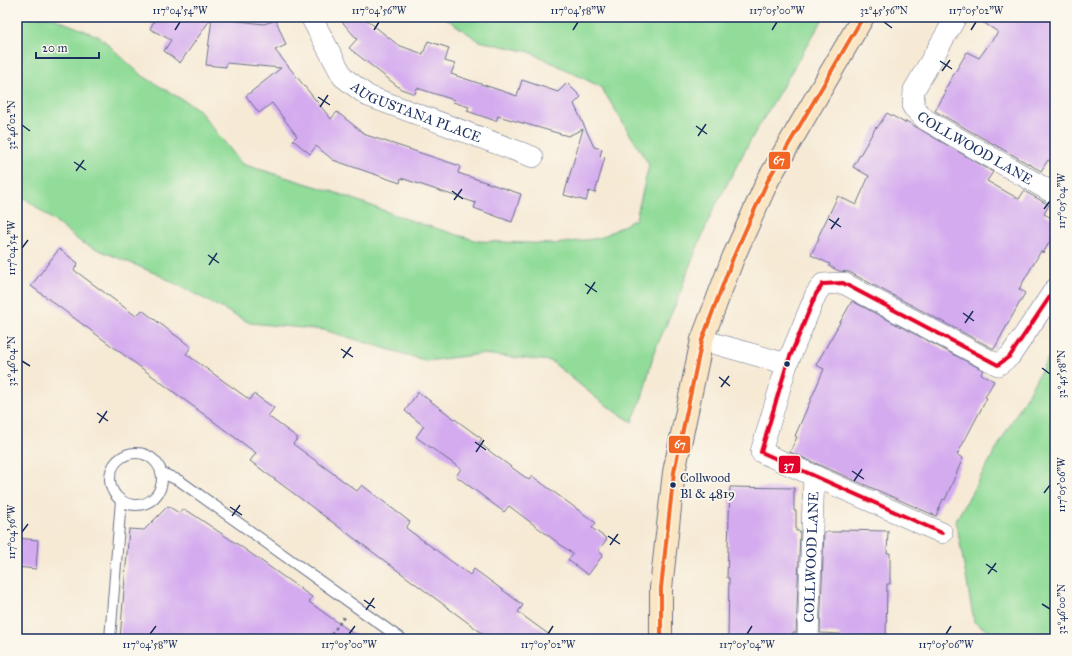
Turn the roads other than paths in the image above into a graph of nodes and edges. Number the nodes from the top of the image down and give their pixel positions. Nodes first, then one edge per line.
1 (311, 17) edge
2 (863, 17) edge
3 (947, 20) edge
4 (533, 157) dead end
5 (1055, 194) edge
6 (1055, 289) edge
7 (702, 340) junction
8 (788, 364) junction
9 (162, 473) junction
10 (814, 475) junction
11 (121, 500) junction
12 (942, 533) dead end
13 (110, 639) edge
14 (401, 639) edge
15 (661, 639) edge
16 (808, 639) edge

1 - 4 street, AUGUSTANA PLACE
2 - 7 main road
3 - 5 street, COLLWOOD LANE
6 - 8 street, COLLWOOD LANE
7 - 8 street
7 - 15 main road
8 - 10 street, COLLWOOD LANE
9 - 11 lane
9 - 11 lane
9 - 14 lane
10 - 12 street, COLLWOOD LANE
10 - 16 street, COLLWOOD LANE
11 - 13 lane

